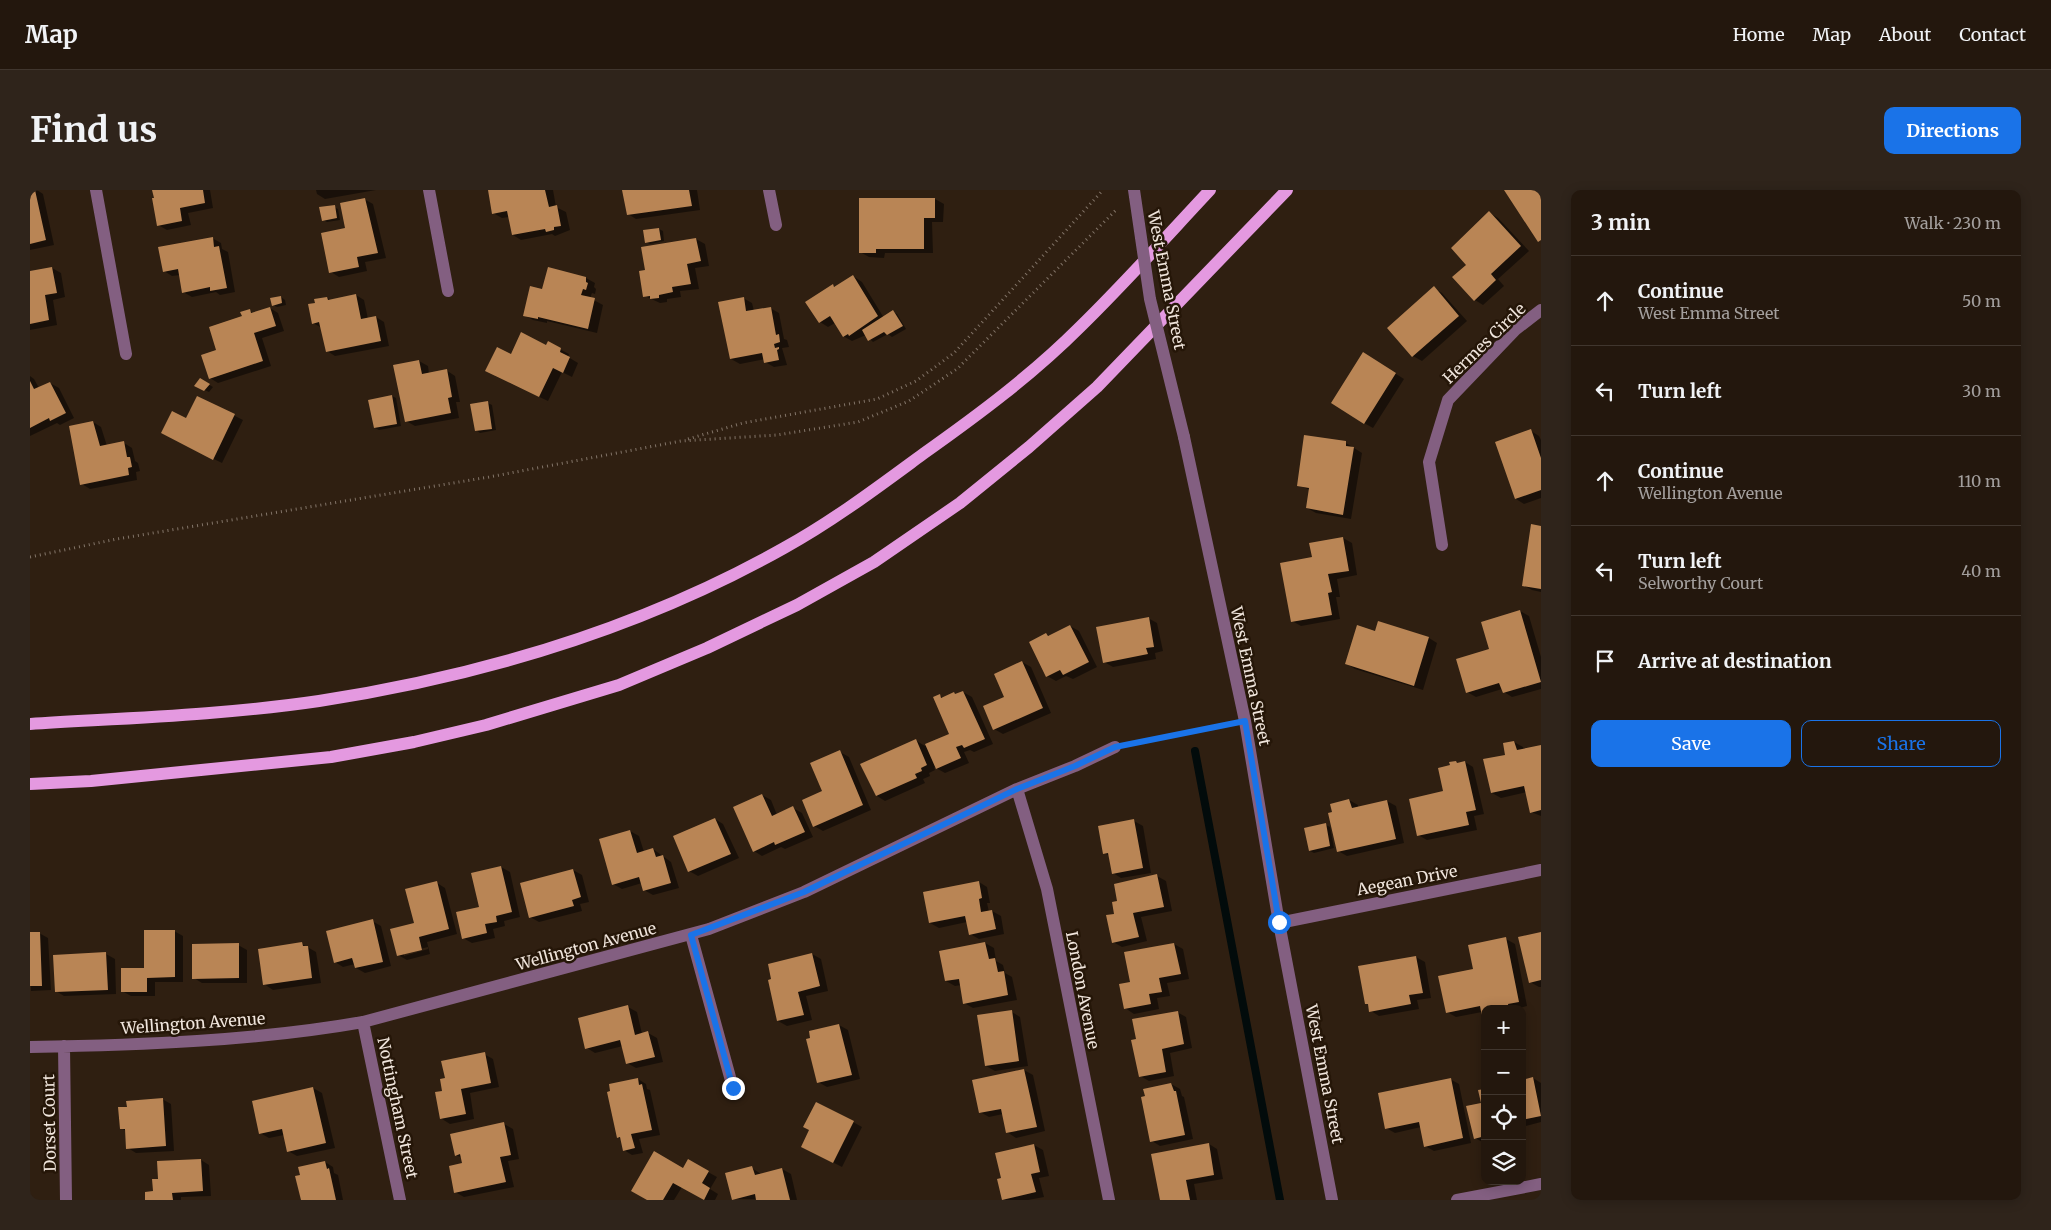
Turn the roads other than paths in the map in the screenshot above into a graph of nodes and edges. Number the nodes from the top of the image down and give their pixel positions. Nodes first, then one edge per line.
1 (96, 190) edge
2 (428, 190) edge
3 (769, 190) edge
4 (1134, 190) edge
5 (1210, 190) edge
6 (1287, 190) edge
7 (776, 224) dead end
8 (448, 292) dead end
9 (1541, 310) edge
10 (126, 354) dead end
11 (1442, 545) dead end
12 (30, 724) edge
13 (1115, 747) road end
14 (30, 784) edge
15 (1017, 789) junction
16 (1541, 870) edge
17 (1279, 922) junction
18 (691, 935) junction
19 (363, 1022) junction
20 (64, 1046) junction
21 (30, 1047) edge
22 (733, 1088) dead end
23 (1541, 1184) edge
24 (66, 1200) edge
25 (400, 1200) edge
26 (1108, 1200) edge
27 (1332, 1200) edge
28 (1457, 1200) edge

1 - 10 street
2 - 8 street
3 - 7 street
4 - 17 street, West Emma Street, bridge
5 - 12 main road
6 - 14 main road
9 - 11 street, Hermes Circle
13 - 15 street, Wellington Avenue
15 - 18 street, Wellington Avenue
15 - 26 street, London Avenue
16 - 17 street, Aegean Drive
17 - 27 street, West Emma Street
18 - 19 street, Wellington Avenue
18 - 22 street
19 - 20 street, Wellington Avenue
19 - 25 street, Nottingham Street
20 - 21 street, Wellington Avenue
20 - 24 street, Dorset Court
23 - 28 street

